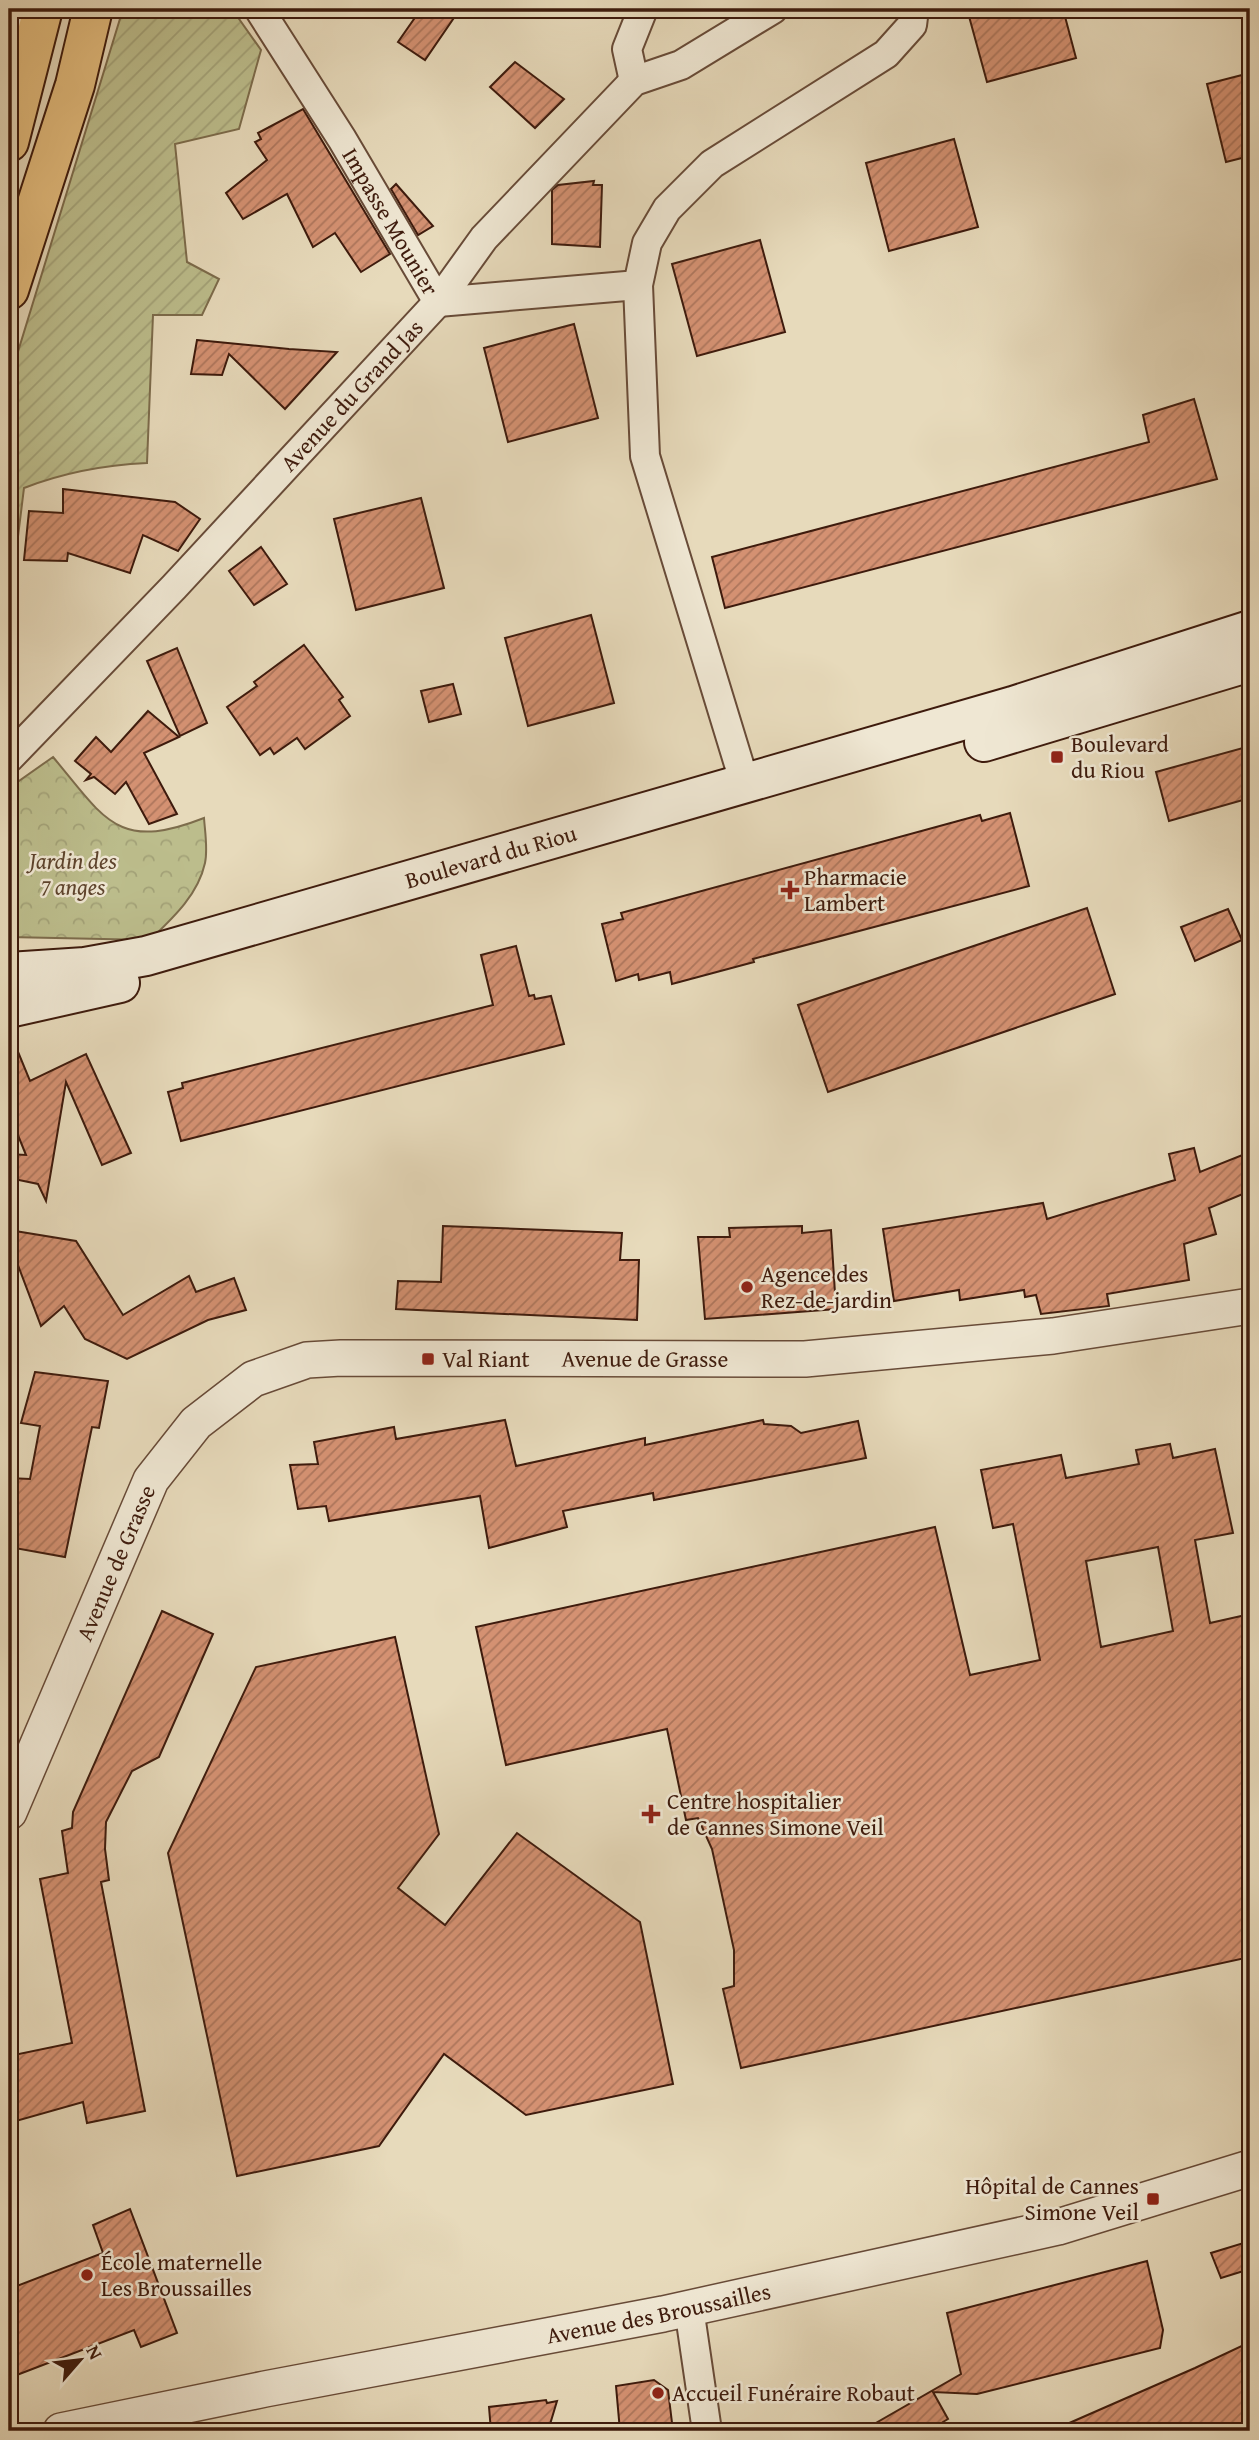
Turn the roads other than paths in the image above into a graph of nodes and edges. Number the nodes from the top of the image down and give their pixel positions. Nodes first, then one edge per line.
1 (93, 9) edge
2 (259, 9) edge
3 (643, 9) edge
4 (773, 9) edge
5 (914, 9) edge
6 (31, 25) edge
7 (634, 81) junction
8 (9, 142) edge
9 (638, 285) junction
10 (9, 290) edge
11 (438, 302) junction
12 (1250, 630) edge
13 (1250, 662) edge
14 (9, 758) edge
15 (745, 784) junction
16 (9, 972) edge
17 (9, 1008) edge
18 (1250, 1306) edge
19 (9, 1812) edge
20 (1250, 2168) edge
21 (689, 2308) junction
22 (61, 2431) edge
23 (706, 2431) edge

1 - 10 highway
2 - 11 street, Impasse Mounier
3 - 7 street
4 - 7 street
5 - 9 street
6 - 8 highway
7 - 11 street, Avenue du Grand Jas
9 - 11 street, Impasse Mounier
9 - 15 street
11 - 14 street, Avenue du Grand Jas
12 - 15 main road, Boulevard du Riou
13 - 17 main road, Boulevard du Riou
15 - 16 main road, Boulevard du Riou
18 - 19 street, Avenue de Grasse
20 - 21 street, Avenue des Broussailles
21 - 22 street, Avenue des Broussailles
21 - 23 street

